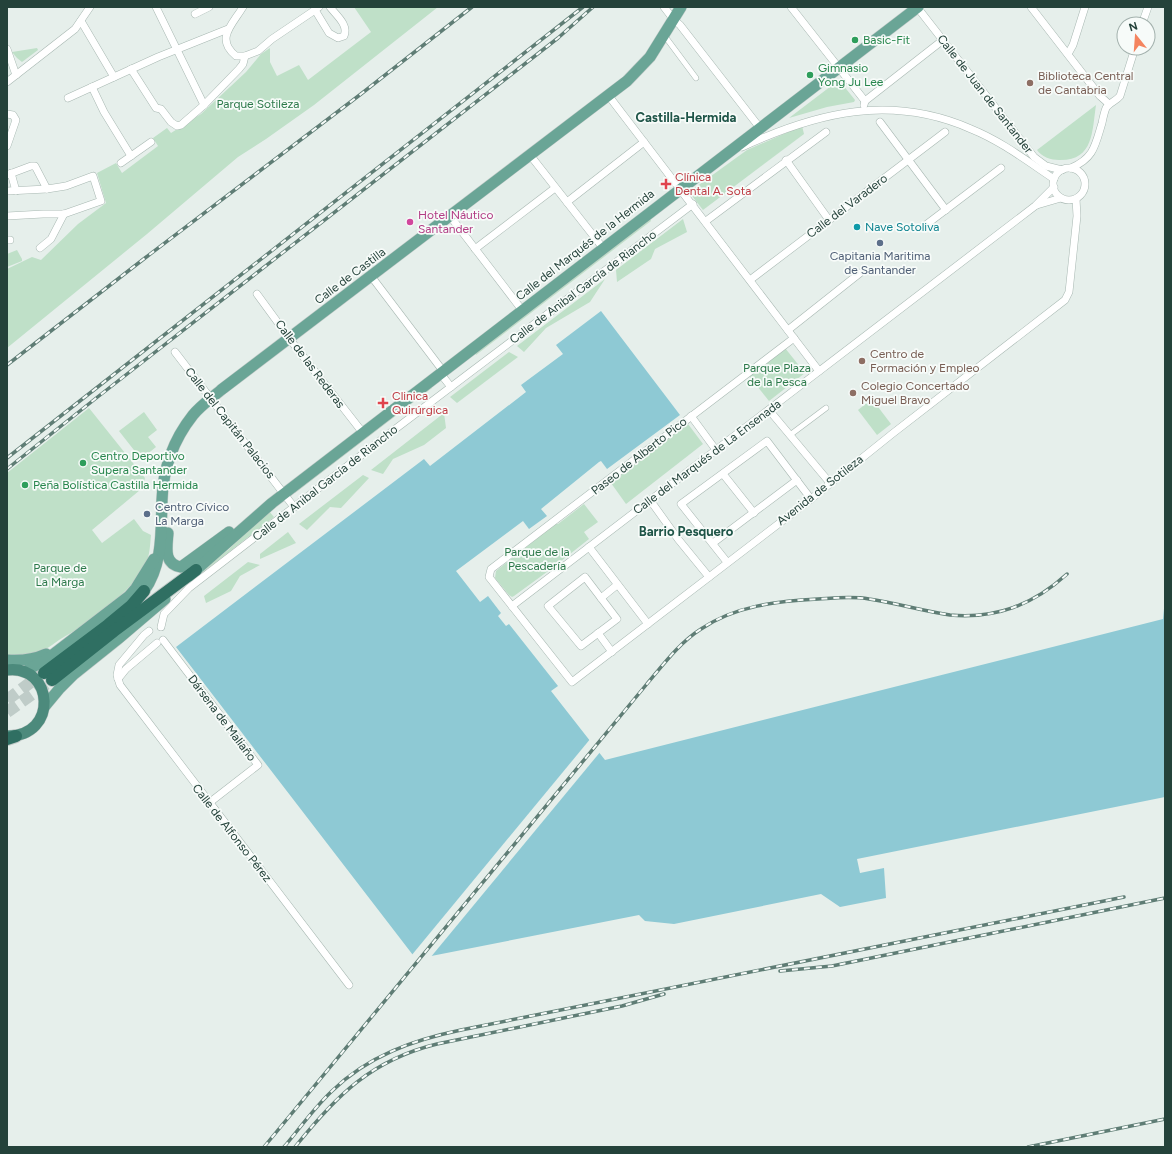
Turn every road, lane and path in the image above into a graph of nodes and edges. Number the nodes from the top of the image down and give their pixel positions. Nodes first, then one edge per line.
1 (90, 7) edge
2 (209, 7) edge
3 (243, 7) edge
4 (330, 7) edge
5 (664, 7) edge
6 (681, 7) edge
7 (791, 7) edge
8 (917, 7) edge
9 (1031, 7) edge
10 (1085, 7) edge
11 (159, 8) edge
12 (317, 8) edge
13 (195, 14) dead end
14 (674, 20) junction
15 (81, 21) junction
16 (228, 28) junction
17 (664, 36) junction
18 (943, 40) junction
19 (7, 49) edge
20 (177, 49) junction
21 (1068, 54) junction
22 (245, 56) junction
23 (1132, 56) edge
24 (838, 67) junction
25 (131, 69) junction
26 (16, 76) junction
27 (114, 77) junction
28 (696, 78) dead end
29 (7, 82) edge
30 (92, 87) junction
31 (608, 95) junction
32 (68, 98) dead end
33 (865, 101) junction
34 (1109, 104) junction
35 (204, 105) junction
36 (863, 110) junction
37 (7, 114) edge
38 (880, 122) dead end
39 (760, 128) junction
40 (826, 132) dead end
41 (945, 132) dead end
42 (151, 142) dead end
43 (644, 142) junction
44 (7, 146) edge
45 (726, 154) junction
46 (530, 155) junction
47 (131, 156) junction
48 (786, 160) junction
49 (907, 160) junction
50 (121, 163) dead end
51 (1001, 168) dead end
52 (1071, 168) junction
53 (1062, 170) junction
54 (9, 174) edge
55 (1054, 179) junction
56 (1054, 187) junction
57 (555, 188) junction
58 (681, 188) junction
59 (47, 189) junction
60 (16, 190) junction
61 (7, 191) edge
62 (1061, 198) junction
63 (1076, 199) junction
64 (567, 202) junction
65 (693, 204) junction
66 (1035, 206) junction
67 (946, 210) junction
68 (64, 214) junction
69 (7, 216) edge
70 (450, 216) junction
71 (829, 220) junction
72 (706, 221) junction
73 (923, 228) dead end
74 (40, 248) dead end
75 (603, 248) junction
76 (475, 249) junction
77 (860, 273) dead end
78 (371, 276) junction
79 (750, 280) junction
80 (258, 294) dead end
81 (519, 306) junction
82 (788, 330) junction
83 (290, 338) junction
84 (794, 338) junction
85 (175, 352) dead end
86 (819, 371) junction
87 (442, 372) junction
88 (451, 387) junction
89 (211, 398) junction
90 (826, 408) dead end
91 (769, 410) junction
92 (691, 416) junction
93 (363, 433) junction
94 (790, 435) junction
95 (716, 450) junction
96 (167, 468) junction
97 (723, 474) junction
98 (797, 480) junction
99 (830, 483) junction
100 (284, 493) junction
101 (811, 499) junction
102 (650, 500) junction
103 (269, 505) junction
104 (294, 507) junction
105 (754, 512) junction
106 (713, 544) junction
107 (590, 547) junction
108 (160, 548) junction
109 (727, 562) junction
110 (196, 570) junction
111 (709, 577) junction
112 (617, 585) junction
113 (144, 591) joint
114 (601, 598) junction
115 (512, 606) junction
116 (648, 624) junction
117 (161, 627) dead end
118 (149, 631) dead end
119 (598, 633) junction
120 (68, 643) junction
121 (612, 652) junction
122 (7, 660) edge
123 (7, 670) edge
124 (24, 672) junction
125 (118, 679) junction
126 (45, 706) junction
127 (10, 737) edge
128 (209, 803) junction
129 (349, 985) dead end

1 - 15 street
2 - 13 street
3 - 16 street
4 - 12 street
5 - 14 street
6 - 14 main road, Calle de Castilla
7 - 24 street
8 - 18 street, Calle de Juan de Santander
8 - 24 main road, Calle del Marqués de la Hermida
9 - 21 street
10 - 21 street
11 - 20 street
12 - 22 street
14 - 17 main road, Calle de Castilla
14 - 39 street
15 - 26 street
15 - 27 street
16 - 20 street
16 - 22 street
17 - 28 street
17 - 31 main road, Calle de Castilla
18 - 33 street
18 - 53 street, Calle de Juan de Santander
19 - 26 street
20 - 25 street
20 - 35 street
21 - 34 street
22 - 35 street
23 - 34 street
24 - 33 street
24 - 39 main road, Calle del Marqués de la Hermida
25 - 27 street
25 - 35 street
26 - 29 street
27 - 30 street
30 - 32 street
30 - 47 street
31 - 43 street
31 - 46 main road, Calle de Castilla
33 - 36 street
34 - 52 street
36 - 45 street
36 - 55 street
37 - 44 street
38 - 49 street
39 - 45 main road, Calle del Marqués de la Hermida
40 - 48 street
41 - 49 street, Calle del Varadero
42 - 47 street
43 - 58 street
43 - 64 street
45 - 58 main road, Calle del Marqués de la Hermida
46 - 57 street
46 - 70 main road, Calle de Castilla
47 - 50 street
48 - 71 street
48 - 72 street
49 - 67 street
49 - 71 street, Calle del Varadero
51 - 67 street
52 - 53 street
52 - 63 street
53 - 55 street
54 - 59 street
54 - 60 street
55 - 56 street
56 - 62 street
56 - 66 street, Calle del Marqués de La Ensenada
57 - 64 street
57 - 76 street
58 - 65 street
58 - 75 main road, Calle del Marqués de la Hermida
59 - 60 street
59 - 68 street
60 - 61 street
62 - 63 street
62 - 66 street, Calle del Marqués de La Ensenada
63 - 99 street, Avenida de Sotileza
64 - 75 street
65 - 72 street
65 - 88 street, Calle de Anibal García de Riancho
66 - 86 street, Calle del Marqués de La Ensenada
67 - 73 street
68 - 69 street
68 - 74 street
70 - 76 street
70 - 78 main road, Calle de Castilla
71 - 79 street, Calle del Varadero
72 - 79 street
75 - 81 main road, Calle del Marqués de la Hermida
76 - 81 street
77 - 82 street
78 - 83 main road, Calle de Castilla
78 - 87 street
79 - 82 street
80 - 83 street, Calle de las Rederas
81 - 87 main road, Calle del Marqués de la Hermida
82 - 84 street
83 - 89 main road, Calle de Castilla
83 - 93 street, Calle de las Rederas
84 - 86 street
84 - 92 street, Paseo de Alberto Pico
85 - 89 street, Calle del Capitán Palacios
86 - 91 street, Calle del Marqués de La Ensenada
87 - 88 street
87 - 93 main road, Calle del Marqués de la Hermida
88 - 104 street, Calle de Anibal García de Riancho
89 - 96 main road, Calle de Castilla
89 - 100 street, Calle del Capitán Palacios
90 - 94 street
91 - 94 street
91 - 95 street, Calle del Marqués de La Ensenada
92 - 95 street
92 - 115 street, Paseo de Alberto Pico
93 - 100 main road, Calle del Marqués de la Hermida
94 - 99 street
95 - 102 street, Calle del Marqués de La Ensenada
96 - 103 main road
96 - 108 main road, Calle de Castilla
97 - 98 street
97 - 105 street
97 - 106 street
98 - 101 street
98 - 105 street
99 - 101 street, Avenida de Sotileza
100 - 103 main road, Calle del Marqués de la Hermida
100 - 104 street
101 - 109 street, Avenida de Sotileza
102 - 107 street, Calle del Marqués de La Ensenada
102 - 111 street
103 - 110 main road, Calle del Marqués de la Hermida
104 - 117 street, Calle de Anibal García de Riancho
105 - 106 street
106 - 109 street
107 - 112 street
107 - 115 street, Calle del Marqués de La Ensenada
108 - 113 main road, Calle de Castilla
108 - 120 main road
109 - 111 street, Avenida de Sotileza
110 - 113 highway
110 - 126 main road, Calle del Marqués de la Hermida
111 - 116 street, Avenida de Sotileza
112 - 114 street
112 - 116 street
114 - 119 street
114 - 119 street
115 - 121 street, Avenida de Sotileza
116 - 121 street, Avenida de Sotileza
118 - 125 street
119 - 121 street
120 - 122 main road
120 - 124 main road
123 - 124 highway
124 - 126 highway
125 - 128 street, Calle de Alfonso Pérez
125 - 128 street, Dársena de Maliaño
126 - 127 highway
128 - 129 street, Calle de Alfonso Pérez

